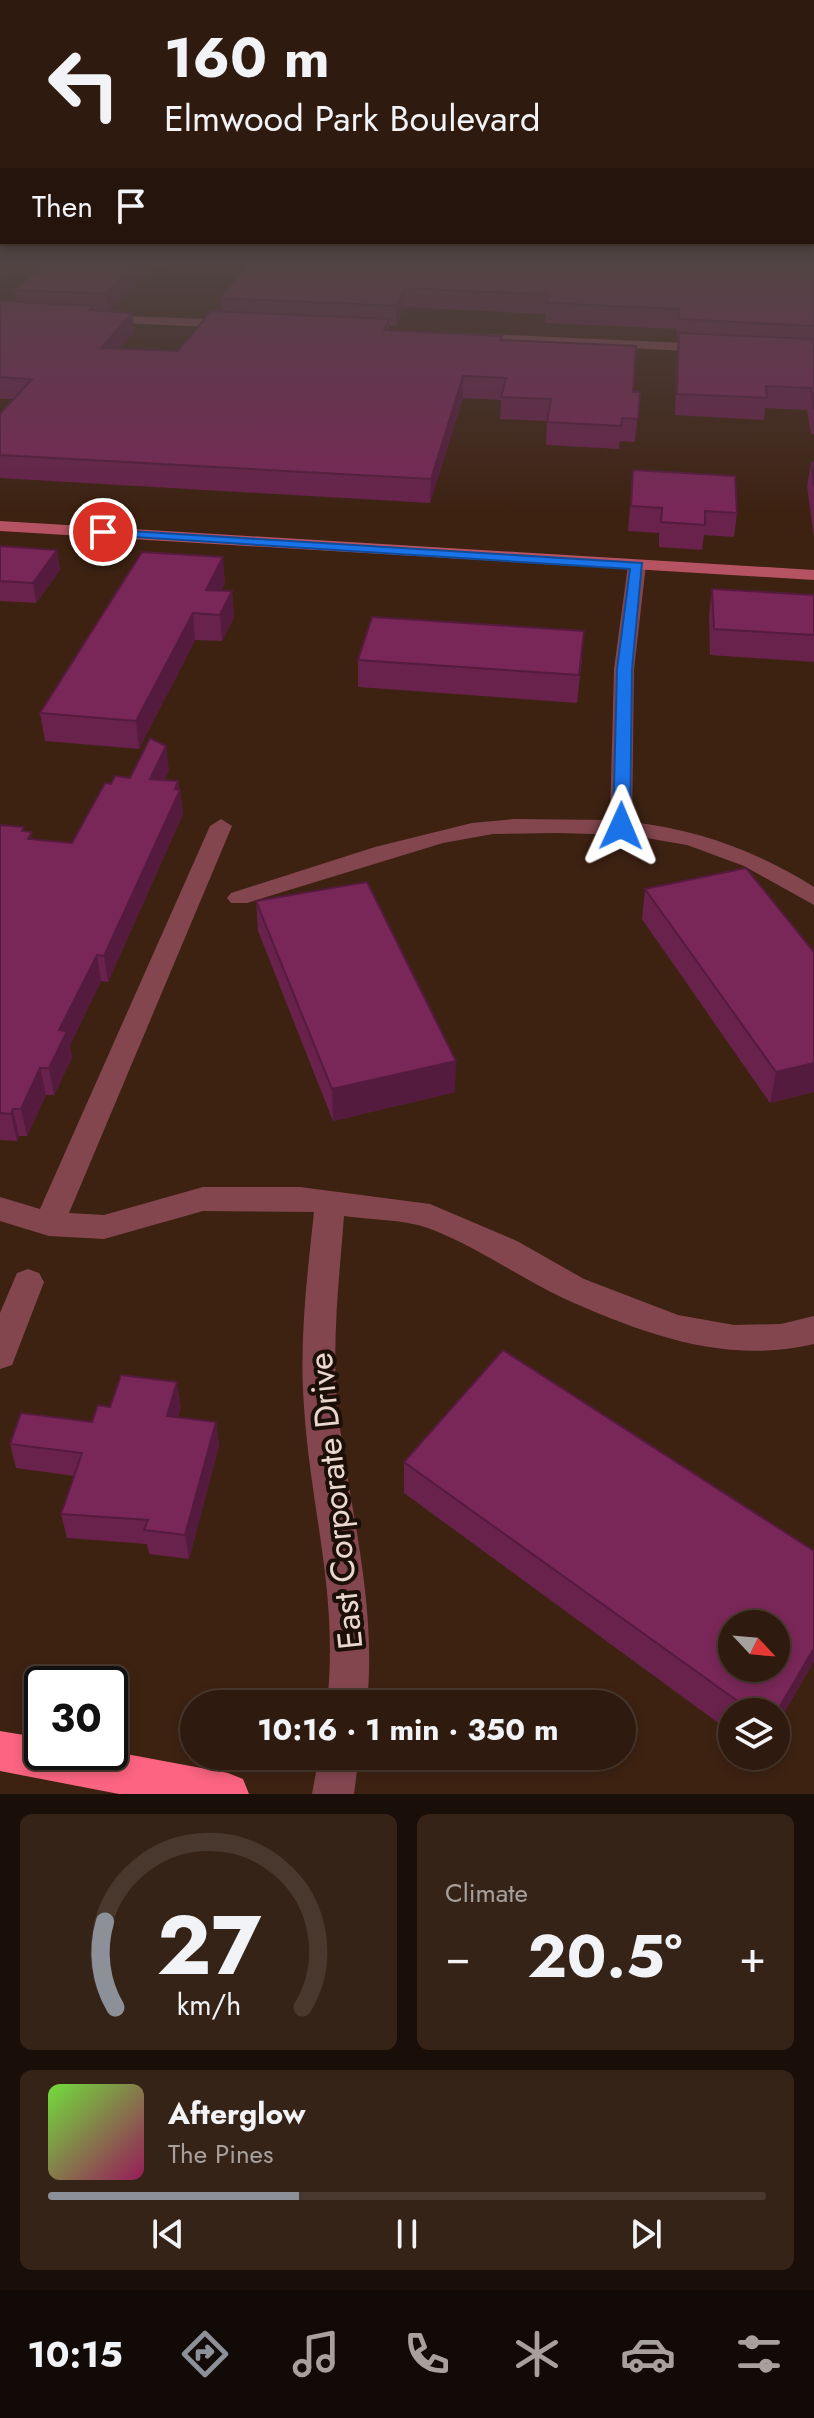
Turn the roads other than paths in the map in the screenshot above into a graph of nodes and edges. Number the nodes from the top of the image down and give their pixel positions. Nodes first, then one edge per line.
1 (617, 344) edge
2 (718, 349) edge
3 (0, 526) edge
4 (637, 565) junction
5 (814, 575) edge
6 (221, 826) dead end
7 (621, 826) junction
8 (239, 898) dead end
9 (814, 898) edge
10 (330, 1203) junction
11 (0, 1209) edge
12 (49, 1224) junction
13 (28, 1282) dead end
14 (814, 1330) edge
15 (0, 1355) edge
16 (349, 1690) edge
17 (0, 1751) edge
18 (337, 1770) edge
19 (228, 1794) edge
20 (333, 1794) edge

1 - 2 street
3 - 4 street
4 - 5 street
4 - 7 street
6 - 12 street
7 - 8 street
7 - 9 street
10 - 12 street
10 - 14 street
10 - 16 street, East Corporate Drive
11 - 12 street
13 - 15 street
17 - 19 highway
18 - 20 street

